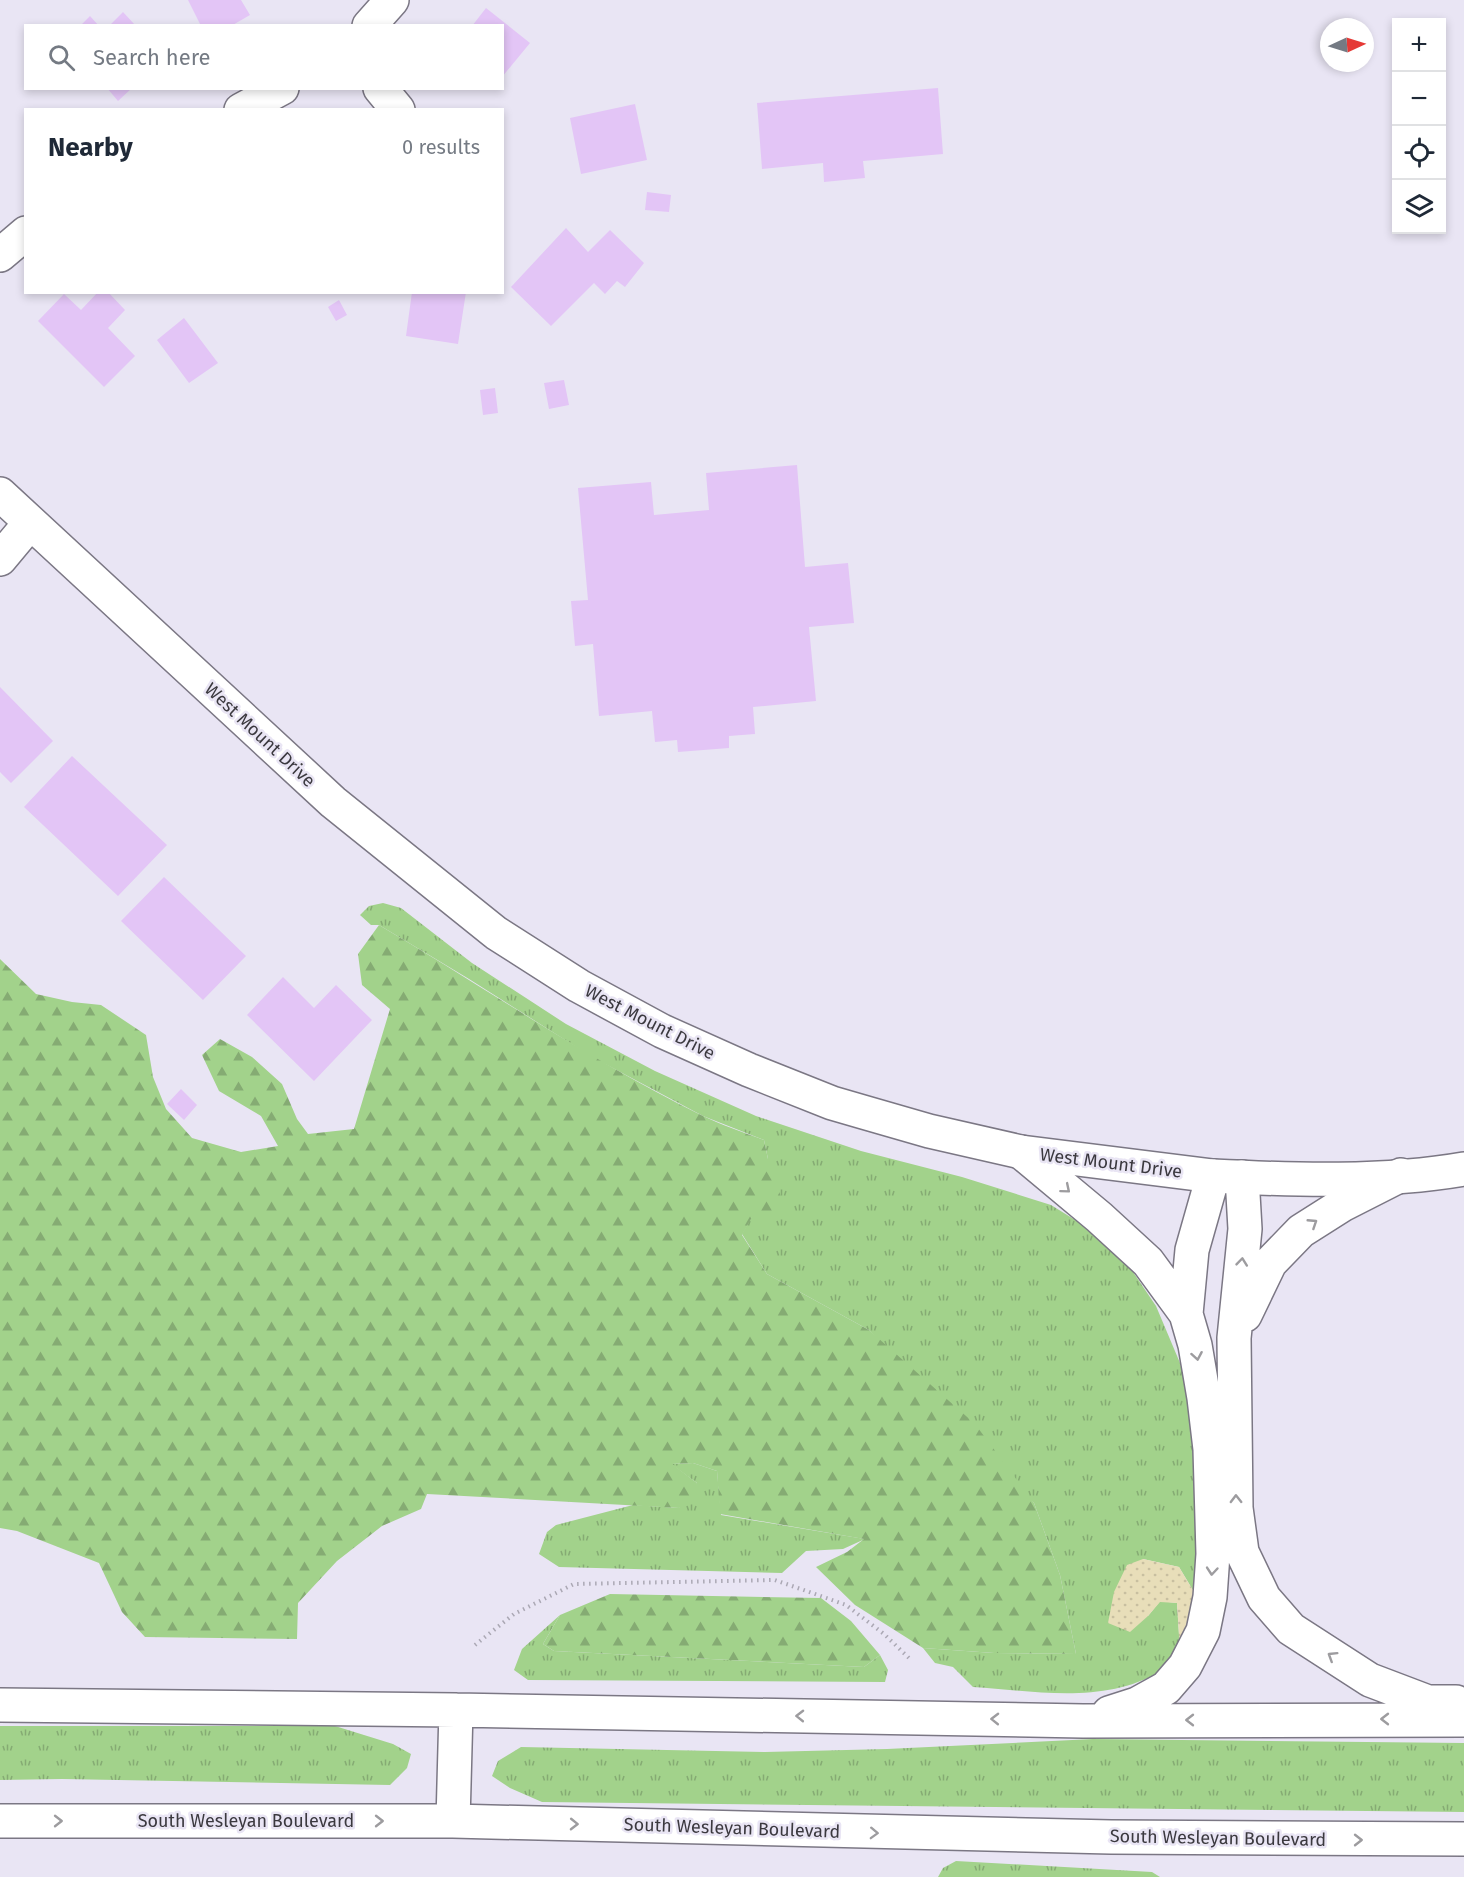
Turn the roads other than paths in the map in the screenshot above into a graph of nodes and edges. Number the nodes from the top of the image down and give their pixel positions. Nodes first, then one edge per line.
1 (392, 0) edge
2 (371, 24) edge
3 (278, 90) edge
4 (382, 90) edge
5 (245, 108) edge
6 (396, 108) edge
7 (24, 235) edge
8 (0, 255) edge
9 (0, 494) edge
10 (30, 523) junction
11 (0, 559) edge
12 (1021, 1152) junction
13 (1464, 1168) edge
14 (1401, 1175) junction
15 (1228, 1177) junction
16 (1186, 1314) junction
17 (1234, 1338) junction
18 (1464, 1702) edge
19 (0, 1705) edge
20 (456, 1710) junction
21 (1464, 1720) edge
22 (1083, 1721) junction
23 (0, 1821) edge
24 (453, 1821) junction
25 (1464, 1839) edge

1 - 2 main road
3 - 5 main road
4 - 6 main road
7 - 8 main road
9 - 10 main road, West Mount Drive
10 - 11 main road
10 - 12 main road, West Mount Drive
12 - 15 main road, West Mount Drive
12 -> 16 main road
13 - 14 main road, West Mount Drive
14 - 15 main road, West Mount Drive
17 -> 14 main road
15 - 16 main road
17 -> 15 main road
16 -> 22 main road
18 -> 17 main road
19 - 20 main road
22 -> 20 main road
20 - 24 main road
21 -> 22 main road
23 -> 24 main road, South Wesleyan Boulevard
24 -> 25 main road, South Wesleyan Boulevard

